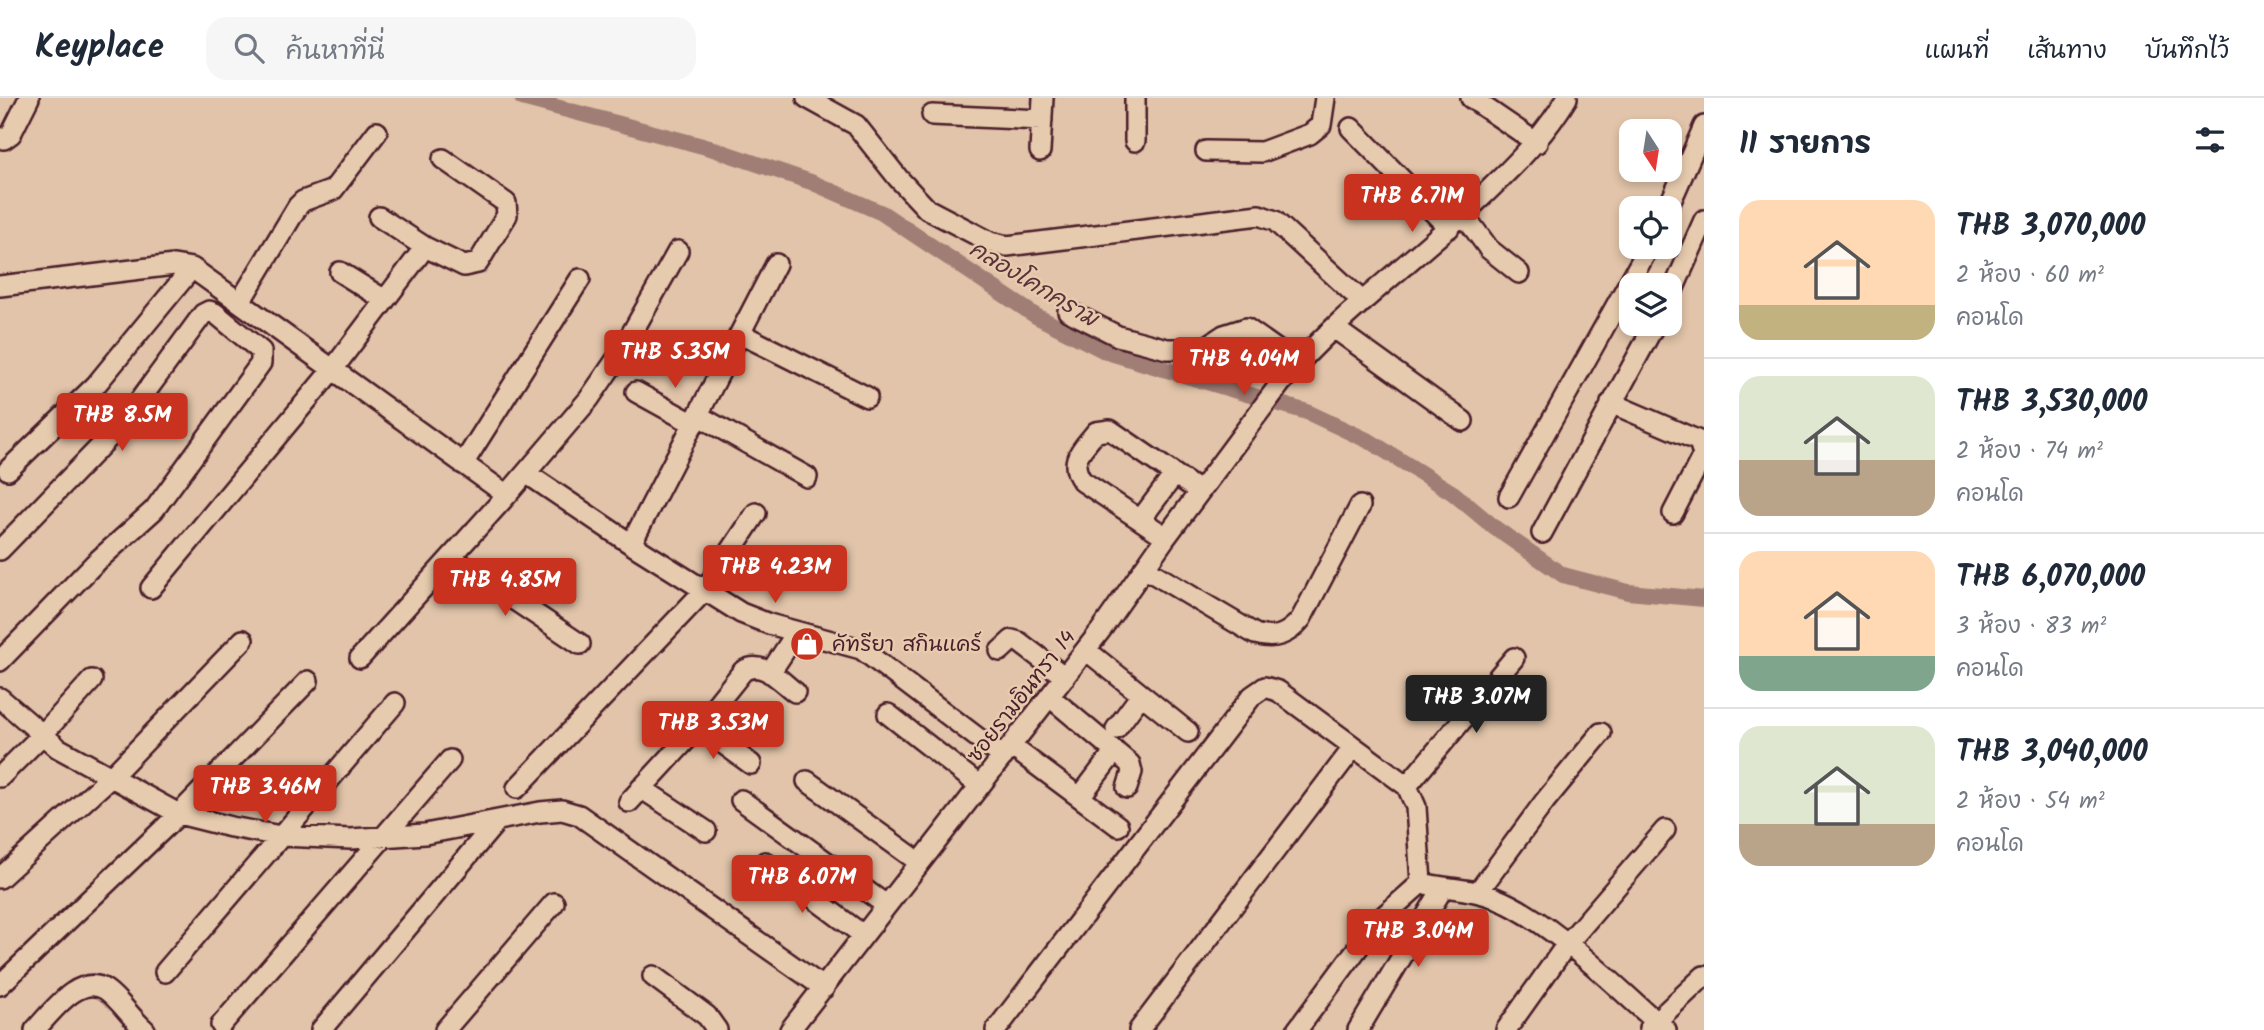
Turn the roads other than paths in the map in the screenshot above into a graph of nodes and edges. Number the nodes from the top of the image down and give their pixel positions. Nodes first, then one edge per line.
1 (29, 98) edge
2 (807, 98) edge
3 (1043, 98) edge
4 (1135, 98) edge
5 (1325, 98) edge
6 (1471, 98) edge
7 (1567, 98) edge
8 (932, 116) dead end
9 (1042, 120) junction
10 (1704, 126) edge
11 (1351, 128) dead end
12 (377, 132) dead end
13 (0, 138) edge
14 (1135, 141) dead end
15 (1537, 143) junction
16 (1040, 151) dead end
17 (1206, 151) dead end
18 (443, 159) dead end
19 (1673, 196) edge
20 (379, 217) dead end
21 (1704, 220) edge
22 (1456, 222) junction
23 (425, 247) junction
24 (678, 251) dead end
25 (1642, 259) edge
26 (776, 264) dead end
27 (192, 268) junction
28 (340, 272) dead end
29 (1519, 273) dead end
30 (1681, 273) edge
31 (580, 279) dead end
32 (0, 286) edge
33 (386, 300) junction
34 (240, 302) junction
35 (1363, 302) junction
36 (1068, 311) dead end
37 (1334, 328) junction
38 (741, 334) junction
39 (1647, 336) edge
40 (1297, 364) junction
41 (333, 369) junction
42 (636, 392) dead end
43 (867, 397) dead end
44 (1611, 403) junction
45 (696, 420) junction
46 (1463, 421) dead end
47 (463, 464) junction
48 (8, 470) dead end
49 (526, 473) junction
50 (1174, 475) junction
51 (807, 477) dead end
52 (1199, 491) junction
53 (508, 495) junction
54 (1509, 497) dead end
55 (1360, 506) dead end
56 (756, 513) dead end
57 (1673, 513) dead end
58 (1141, 519) junction
59 (1542, 533) dead end
60 (1166, 537) junction
61 (631, 544) junction
62 (0, 550) edge
63 (452, 558) junction
64 (1144, 568) junction
65 (151, 588) dead end
66 (705, 590) junction
67 (797, 632) junction
68 (243, 640) dead end
69 (580, 644) dead end
70 (1086, 650) junction
71 (1000, 651) dead end
72 (360, 658) dead end
73 (1514, 658) dead end
74 (0, 661) edge
75 (770, 673) junction
76 (1065, 677) junction
77 (92, 680) dead end
78 (308, 681) dead end
79 (795, 692) dead end
80 (1141, 695) junction
81 (1050, 696) junction
82 (0, 698) edge
83 (395, 703) dead end
84 (888, 714) dead end
85 (699, 726) junction
86 (1116, 729) dead end
87 (1188, 732) dead end
88 (1601, 733) dead end
89 (43, 735) junction
90 (1353, 748) junction
91 (1007, 751) junction
92 (1115, 751) junction
93 (450, 760) dead end
94 (751, 764) dead end
95 (113, 776) junction
96 (0, 777) edge
97 (807, 781) dead end
98 (980, 786) junction
99 (1407, 786) junction
100 (517, 788) dead end
101 (1127, 788) dead end
102 (1080, 797) junction
103 (741, 800) dead end
104 (190, 816) junction
105 (497, 821) junction
106 (1118, 825) dead end
107 (1665, 830) dead end
108 (706, 831) dead end
109 (281, 836) junction
110 (383, 838) junction
111 (765, 862) dead end
112 (919, 863) junction
113 (0, 878) edge
114 (1421, 883) junction
115 (1443, 888) junction
116 (1478, 892) junction
117 (554, 903) dead end
118 (886, 905) junction
119 (863, 935) junction
120 (1567, 944) junction
121 (165, 972) dead end
122 (653, 976) dead end
123 (1704, 976) edge
124 (0, 985) edge
125 (824, 988) junction
126 (221, 1025) dead end
127 (135, 1027) edge
128 (1656, 1027) edge
129 (35, 1030) edge
130 (321, 1030) edge
131 (445, 1030) edge
132 (717, 1030) edge
133 (790, 1030) edge
134 (996, 1030) edge
135 (1139, 1030) edge
136 (1297, 1030) edge
137 (1358, 1030) edge
138 (1506, 1030) edge

1 - 13 street
2 - 35 street
3 - 9 street
4 - 14 street
5 - 17 street
6 - 15 street
7 - 15 street, ซอยรามอินทรา 14
8 - 9 street
9 - 16 street
10 - 19 street
11 - 22 street
12 - 34 street
15 - 22 street, ซอยรามอินทรา 14
18 - 23 street
20 - 23 street
21 - 30 street
22 - 29 street
22 - 35 street, ซอยรามอินทรา 14
23 - 33 street
24 - 49 street
25 - 54 street
26 - 38 street
27 - 32 street
27 - 34 street
27 - 48 street
28 - 33 street
31 - 47 street
33 - 41 street
34 - 41 street
35 - 37 street, ซอยรามอินทรา 14
36 - 40 street
37 - 40 street, ซอยรามอินทรา 14
37 - 46 street
38 - 43 street
38 - 45 street
39 - 44 street
40 - 52 street, ซอยรามอินทรา 14
41 - 47 street
41 - 65 street
42 - 45 street
44 - 57 street
44 - 59 street
45 - 51 street
45 - 61 street
47 - 53 street
49 - 53 street
49 - 61 street
50 - 52 street
50 - 58 street
50 - 58 street
52 - 60 street, ซอยรามอินทรา 14
53 - 63 street
55 - 64 street
56 - 66 street
58 - 60 street
60 - 64 street, ซอยรามอินทรา 14
61 - 66 street
62 - 74 street
63 - 69 street
63 - 72 street
64 - 70 street, ซอยรามอินทรา 14
66 - 67 street
66 - 100 street
67 - 75 street
67 - 91 street
68 - 95 street
70 - 76 street, ซอยรามอินทรา 14
70 - 80 street
71 - 76 street
73 - 99 street
75 - 79 street
75 - 85 street
76 - 81 street, ซอยรามอินทรา 14
77 - 89 street
78 - 104 street
80 - 86 street
80 - 87 street
81 - 91 street, ซอยรามอินทรา 14
81 - 92 street
82 - 89 street
83 - 109 street
84 - 98 street
85 - 94 street
85 - 108 street
88 - 116 street
89 - 95 street
89 - 96 street
90 - 99 street
90 - 134 street
90 - 135 street
91 - 98 street, ซอยรามอินทรา 14
91 - 102 street
92 - 101 street
92 - 102 street
93 - 110 street
95 - 104 street
95 - 113 street
97 - 112 street
98 - 112 street, ซอยรามอินทรา 14
99 - 114 street
102 - 106 street
103 - 118 street
104 - 109 street
104 - 124 street
105 - 110 street
105 - 125 street
105 - 130 street
107 - 120 street
109 - 110 street
109 - 121 street
110 - 126 street
111 - 119 street
112 - 118 street, ซอยรามอินทรา 14
114 - 115 street
114 - 136 street
115 - 116 street
115 - 137 street
116 - 120 street
117 - 131 street
118 - 119 street, ซอยรามอินทรา 14
119 - 125 street, ซอยรามอินทรา 14
120 - 128 street
120 - 138 street
122 - 132 street
123 - 128 street
125 - 133 street, ซอยรามอินทรา 14
127 - 129 street

